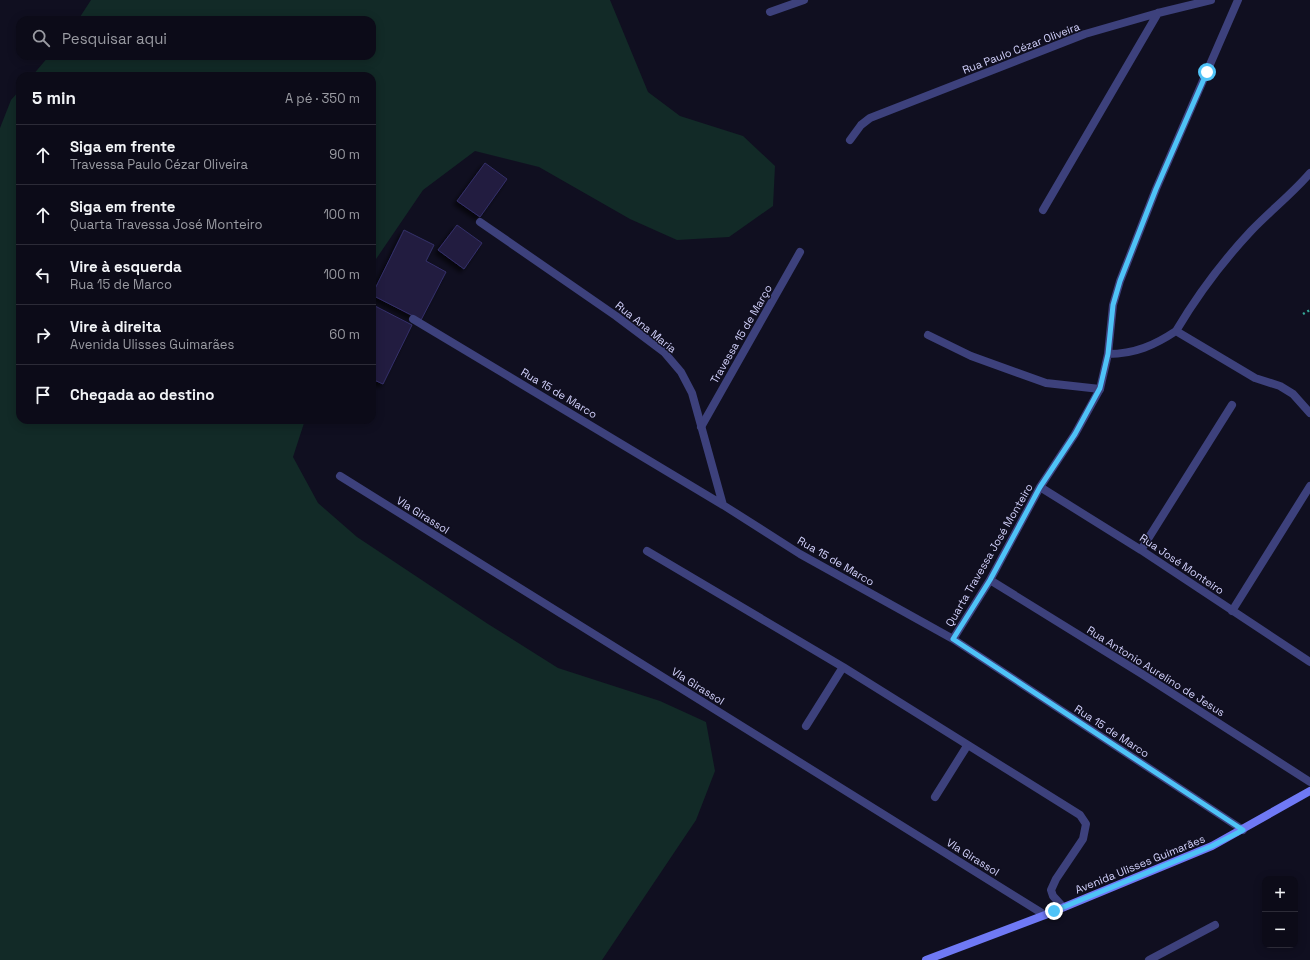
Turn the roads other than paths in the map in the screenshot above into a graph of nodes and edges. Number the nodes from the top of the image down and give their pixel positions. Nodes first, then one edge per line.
1 (804, 0) edge
2 (1211, 0) edge
3 (1238, 0) edge
4 (770, 12) dead end
5 (1158, 13) junction
6 (850, 140) dead end
7 (1310, 173) edge
8 (1043, 210) dead end
9 (480, 222) dead end
10 (800, 252) dead end
11 (413, 318) dead end
12 (1176, 330) junction
13 (928, 334) dead end
14 (1108, 354) junction
15 (1100, 388) junction
16 (1232, 406) dead end
17 (1310, 413) edge
18 (701, 427) junction
19 (340, 476) dead end
20 (1310, 486) edge
21 (1040, 487) junction
22 (723, 505) junction
23 (1141, 550) junction
24 (646, 552) dead end
25 (990, 580) junction
26 (1232, 611) junction
27 (953, 639) junction
28 (1310, 662) edge
29 (843, 667) junction
30 (806, 726) dead end
31 (967, 746) junction
32 (1310, 782) edge
33 (1310, 791) edge
34 (935, 797) dead end
35 (1243, 830) junction
36 (1063, 907) junction
37 (1045, 915) junction
38 (1215, 925) dead end
39 (926, 960) edge
40 (1149, 960) edge

1 - 4 street
2 - 5 street, Rua Paulo Cézar Oliveira
3 - 14 street, Quarta Travessa José Monteiro
5 - 6 street, Rua Paulo Cézar Oliveira
5 - 8 street
7 - 12 street
9 - 18 street, Rua Ana Maria
10 - 18 street, Travessa 15 de Março
11 - 22 street, Rua 15 de Marco
12 - 14 street
12 - 17 street
13 - 15 street
14 - 15 street, Quarta Travessa José Monteiro
15 - 21 street, Quarta Travessa José Monteiro
16 - 23 street
18 - 22 street, Rua Ana Maria
19 - 37 street, VIa Girassol
20 - 26 street
21 - 23 street, Rua José Monteiro
21 - 25 street, Quarta Travessa José Monteiro
22 - 27 street, Rua 15 de Marco
23 - 26 street, Rua José Monteiro
24 - 29 street
25 - 27 street, Quarta Travessa José Monteiro
25 - 32 street, Rua Antonio Aurelino de Jesus
26 - 28 street, Rua José Monteiro
27 - 35 street, Rua 15 de Marco
29 - 30 street
29 - 31 street
31 - 34 street
31 - 36 street
33 - 35 main road, Avenida Ulisses Guimarães
35 - 36 main road, Avenida Ulisses Guimarães
36 - 37 main road, Avenida Ulisses Guimarães
37 - 39 main road, Avenida Ulisses Guimarães
38 - 40 street

